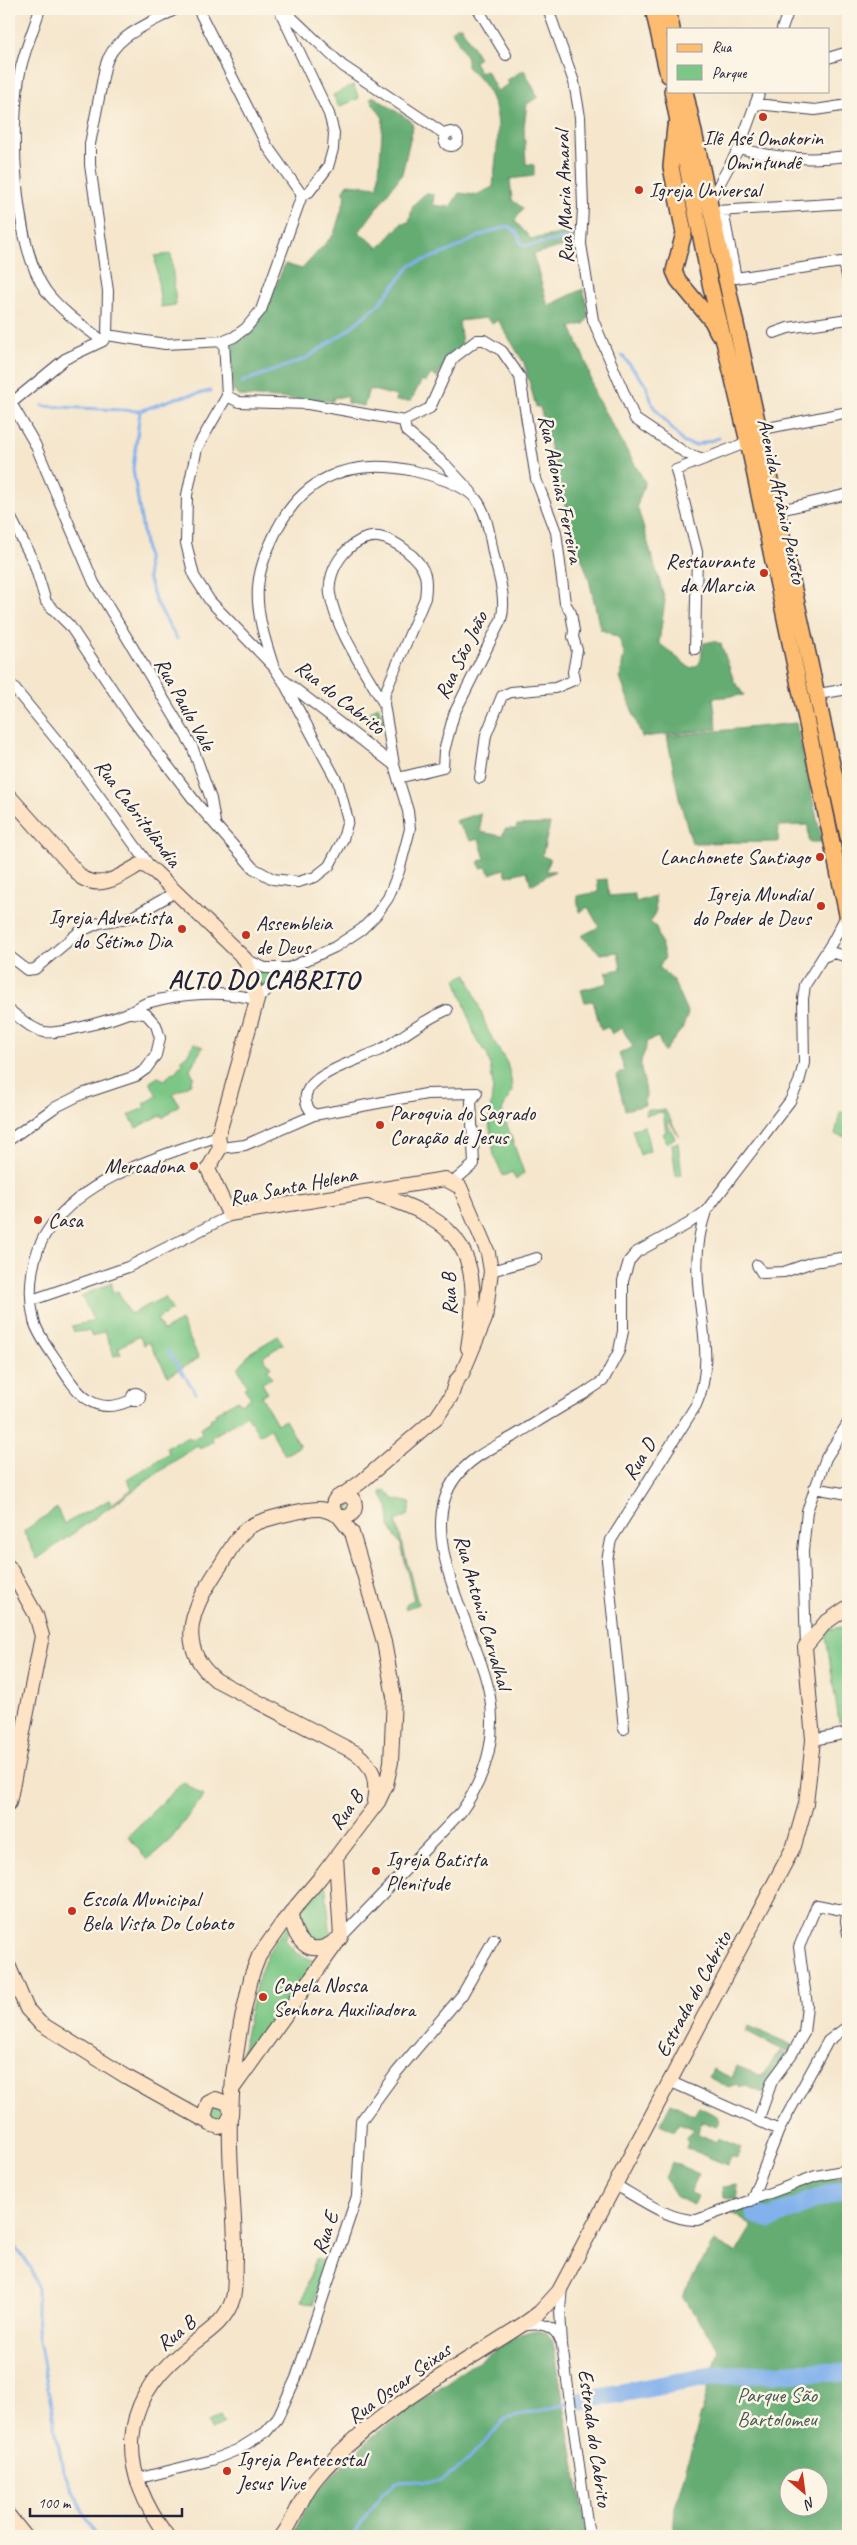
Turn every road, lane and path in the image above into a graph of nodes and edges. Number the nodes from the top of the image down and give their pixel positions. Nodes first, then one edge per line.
1 (40, 9) edge
2 (176, 9) edge
3 (198, 9) edge
4 (278, 9) edge
5 (283, 9) edge
6 (478, 9) edge
7 (548, 9) edge
8 (654, 9) edge
9 (668, 9) edge
10 (789, 9) edge
11 (672, 28) edge
12 (782, 28) edge
13 (848, 52) edge
14 (506, 55) dead end
15 (830, 57) edge
16 (667, 70) edge
17 (672, 92) edge
18 (685, 92) edge
19 (760, 92) edge
20 (756, 104) junction
21 (848, 105) edge
22 (677, 113) junction
23 (446, 135) dead end
24 (739, 148) junction
25 (848, 156) edge
26 (302, 195) junction
27 (848, 203) edge
28 (714, 209) junction
29 (730, 274) junction
30 (848, 280) edge
31 (710, 283) junction
32 (685, 286) junction
33 (848, 319) edge
34 (774, 333) dead end
35 (105, 338) junction
36 (224, 341) junction
37 (727, 348) junction
38 (227, 396) junction
39 (11, 404) edge
40 (848, 412) edge
41 (404, 421) junction
42 (758, 430) junction
43 (748, 442) junction
44 (704, 459) junction
45 (848, 494) edge
46 (476, 498) junction
47 (776, 511) junction
48 (9, 514) edge
49 (695, 649) dead end
50 (273, 666) junction
51 (281, 678) junction
52 (9, 682) edge
53 (848, 689) edge
54 (818, 694) junction
55 (384, 704) junction
56 (394, 765) junction
57 (398, 778) junction
58 (480, 778) dead end
59 (9, 796) edge
60 (215, 822) junction
61 (848, 837) edge
62 (155, 872) junction
63 (174, 893) junction
64 (848, 914) edge
65 (9, 956) edge
66 (823, 957) junction
67 (848, 957) edge
68 (245, 959) junction
69 (289, 968) junction
70 (257, 1000) junction
71 (9, 1010) edge
72 (447, 1010) dead end
73 (129, 1013) junction
74 (314, 1115) junction
75 (9, 1140) edge
76 (219, 1142) junction
77 (453, 1182) junction
78 (368, 1192) junction
79 (706, 1211) junction
80 (231, 1215) junction
81 (537, 1258) dead end
82 (848, 1258) edge
83 (757, 1265) dead end
84 (491, 1271) junction
85 (32, 1300) junction
86 (472, 1300) junction
87 (488, 1302) junction
88 (465, 1364) junction
89 (133, 1399) dead end
90 (848, 1423) edge
91 (361, 1482) junction
92 (814, 1488) junction
93 (848, 1494) edge
94 (338, 1497) junction
95 (354, 1507) junction
96 (320, 1509) junction
97 (338, 1515) junction
98 (352, 1533) junction
99 (9, 1567) edge
100 (848, 1607) edge
101 (806, 1647) junction
102 (624, 1729) dead end
103 (848, 1733) edge
104 (814, 1740) junction
105 (9, 1803) edge
106 (372, 1811) junction
107 (336, 1858) junction
108 (848, 1909) edge
109 (291, 1912) junction
110 (340, 1912) junction
111 (358, 1919) junction
112 (848, 1934) edge
113 (341, 1937) junction
114 (494, 1939) dead end
115 (9, 1967) edge
116 (848, 2026) edge
117 (669, 2081) junction
118 (231, 2091) junction
119 (214, 2100) junction
120 (176, 2104) junction
121 (231, 2115) junction
122 (758, 2121) junction
123 (208, 2123) junction
124 (779, 2130) junction
125 (230, 2150) junction
126 (848, 2170) edge
127 (614, 2184) junction
128 (751, 2200) junction
129 (562, 2285) junction
130 (519, 2327) junction
131 (562, 2346) junction
132 (136, 2478) junction
133 (9, 2516) edge
134 (25, 2536) edge
135 (167, 2536) edge
136 (282, 2536) edge
137 (589, 2536) edge

1 - 35 street
2 - 35 street
3 - 26 street
4 - 26 street
5 - 23 street
6 - 14 street
7 - 44 street, Rua Maria Amaral
8 - 16 main road
9 - 11 main road
10 - 12 street
13 - 15 street
17 - 22 main road, Avenida Afrânio Peixoto
18 - 28 main road, Avenida Afrânio Peixoto
19 - 20 street
20 - 21 street
20 - 24 street
22 - 31 main road, Avenida Afrânio Peixoto
22 - 32 main road
24 - 25 street
24 - 28 street
26 - 36 street
27 - 28 street
28 - 29 main road, Avenida Afrânio Peixoto
29 - 30 street
29 - 31 main road
29 - 42 main road, Avenida Afrânio Peixoto
31 - 32 main road
31 - 37 main road, Avenida Afrânio Peixoto
32 - 37 main road
33 - 34 street
35 - 36 street
35 - 39 street
36 - 38 street
37 - 43 main road, Avenida Afrânio Peixoto
38 - 41 street
38 - 50 street, Rua do Cabrito
39 - 60 street, Rua Paulo Vale
40 - 42 street
41 - 46 street
41 - 58 street, Rua Adonias Ferreira
42 - 47 main road, Avenida Afrânio Peixoto
43 - 44 street
43 - 64 main road, Avenida Afrânio Peixoto
44 - 49 street
45 - 47 street
46 - 50 street
46 - 57 street, Rua São João
47 - 54 main road, Avenida Afrânio Peixoto
48 - 60 street, Rua Paulo Vale
50 - 51 street, Rua do Cabrito
51 - 56 street, Rua do Cabrito
51 - 60 street
52 - 62 street, Rua Cabritolândia
53 - 54 street
54 - 61 main road, Avenida Afrânio Peixoto
55 - 55 street
55 - 56 street
56 - 57 street
57 - 69 street
59 - 62 street
62 - 63 street, Rua Cabritolândia
63 - 65 street
63 - 68 street, Rua Cabritolândia
64 - 66 street, Rua Antonio Carvalhal
66 - 67 street
66 - 79 street, Rua Antonio Carvalhal
68 - 69 street
68 - 70 street
69 - 70 street
70 - 73 street
70 - 76 street
71 - 73 street
72 - 74 street
73 - 75 street
74 - 76 street
74 - 77 street
76 - 80 street
76 - 85 street
77 - 78 street, Rua Santa Helena
77 - 84 street, Rua B
78 - 80 street, Rua Santa Helena
78 - 86 street, Rua B
79 - 102 street, Rua D
79 - 111 street, Rua Antonio Carvalhal
80 - 85 street, Rua Santa Helena
81 - 84 street
82 - 83 street
84 - 87 street, Rua B
85 - 89 street
86 - 87 street
86 - 88 street, Rua B
87 - 88 street, Rua B
88 - 91 street, Rua B
90 - 92 street, Estrada do Cabrito
91 - 94 street, Rua B
91 - 95 street
92 - 93 street
92 - 101 street, Estrada do Cabrito
94 - 95 street
94 - 96 street, Rua B
94 - 97 street
95 - 97 street
95 - 98 street
96 - 97 street
96 - 106 street
97 - 98 street, Rua B
98 - 106 street, Rua B
99 - 105 street
100 - 101 street
101 - 104 street, Estrada do Cabrito
103 - 104 street
104 - 117 street, Estrada do Cabrito
106 - 107 street, Rua B
107 - 109 street, Rua B
107 - 110 street
108 - 112 street
108 - 122 street
109 - 113 street
109 - 118 street, Rua B
110 - 111 street
110 - 113 street
111 - 113 street, Rua Antonio Carvalhal
113 - 118 street
114 - 132 street, Rua E
115 - 120 street
116 - 124 street
117 - 122 street
117 - 127 street, Estrada do Cabrito
118 - 119 street
118 - 121 street, Rua B
119 - 120 street
119 - 121 street
119 - 123 street
120 - 123 street
121 - 123 street
121 - 125 street, Rua B
122 - 124 street
123 - 125 street
124 - 128 street
125 - 132 street, Rua B
126 - 128 street
127 - 128 street
127 - 129 street, Estrada do Cabrito
129 - 130 street, Rua Oscar Seixas
129 - 131 street, Estrada do Cabrito
130 - 131 street, Estrada do Cabrito
130 - 136 street, Rua Oscar Seixas
131 - 137 street, Estrada do Cabrito
132 - 135 street, Rua B
133 - 134 street

